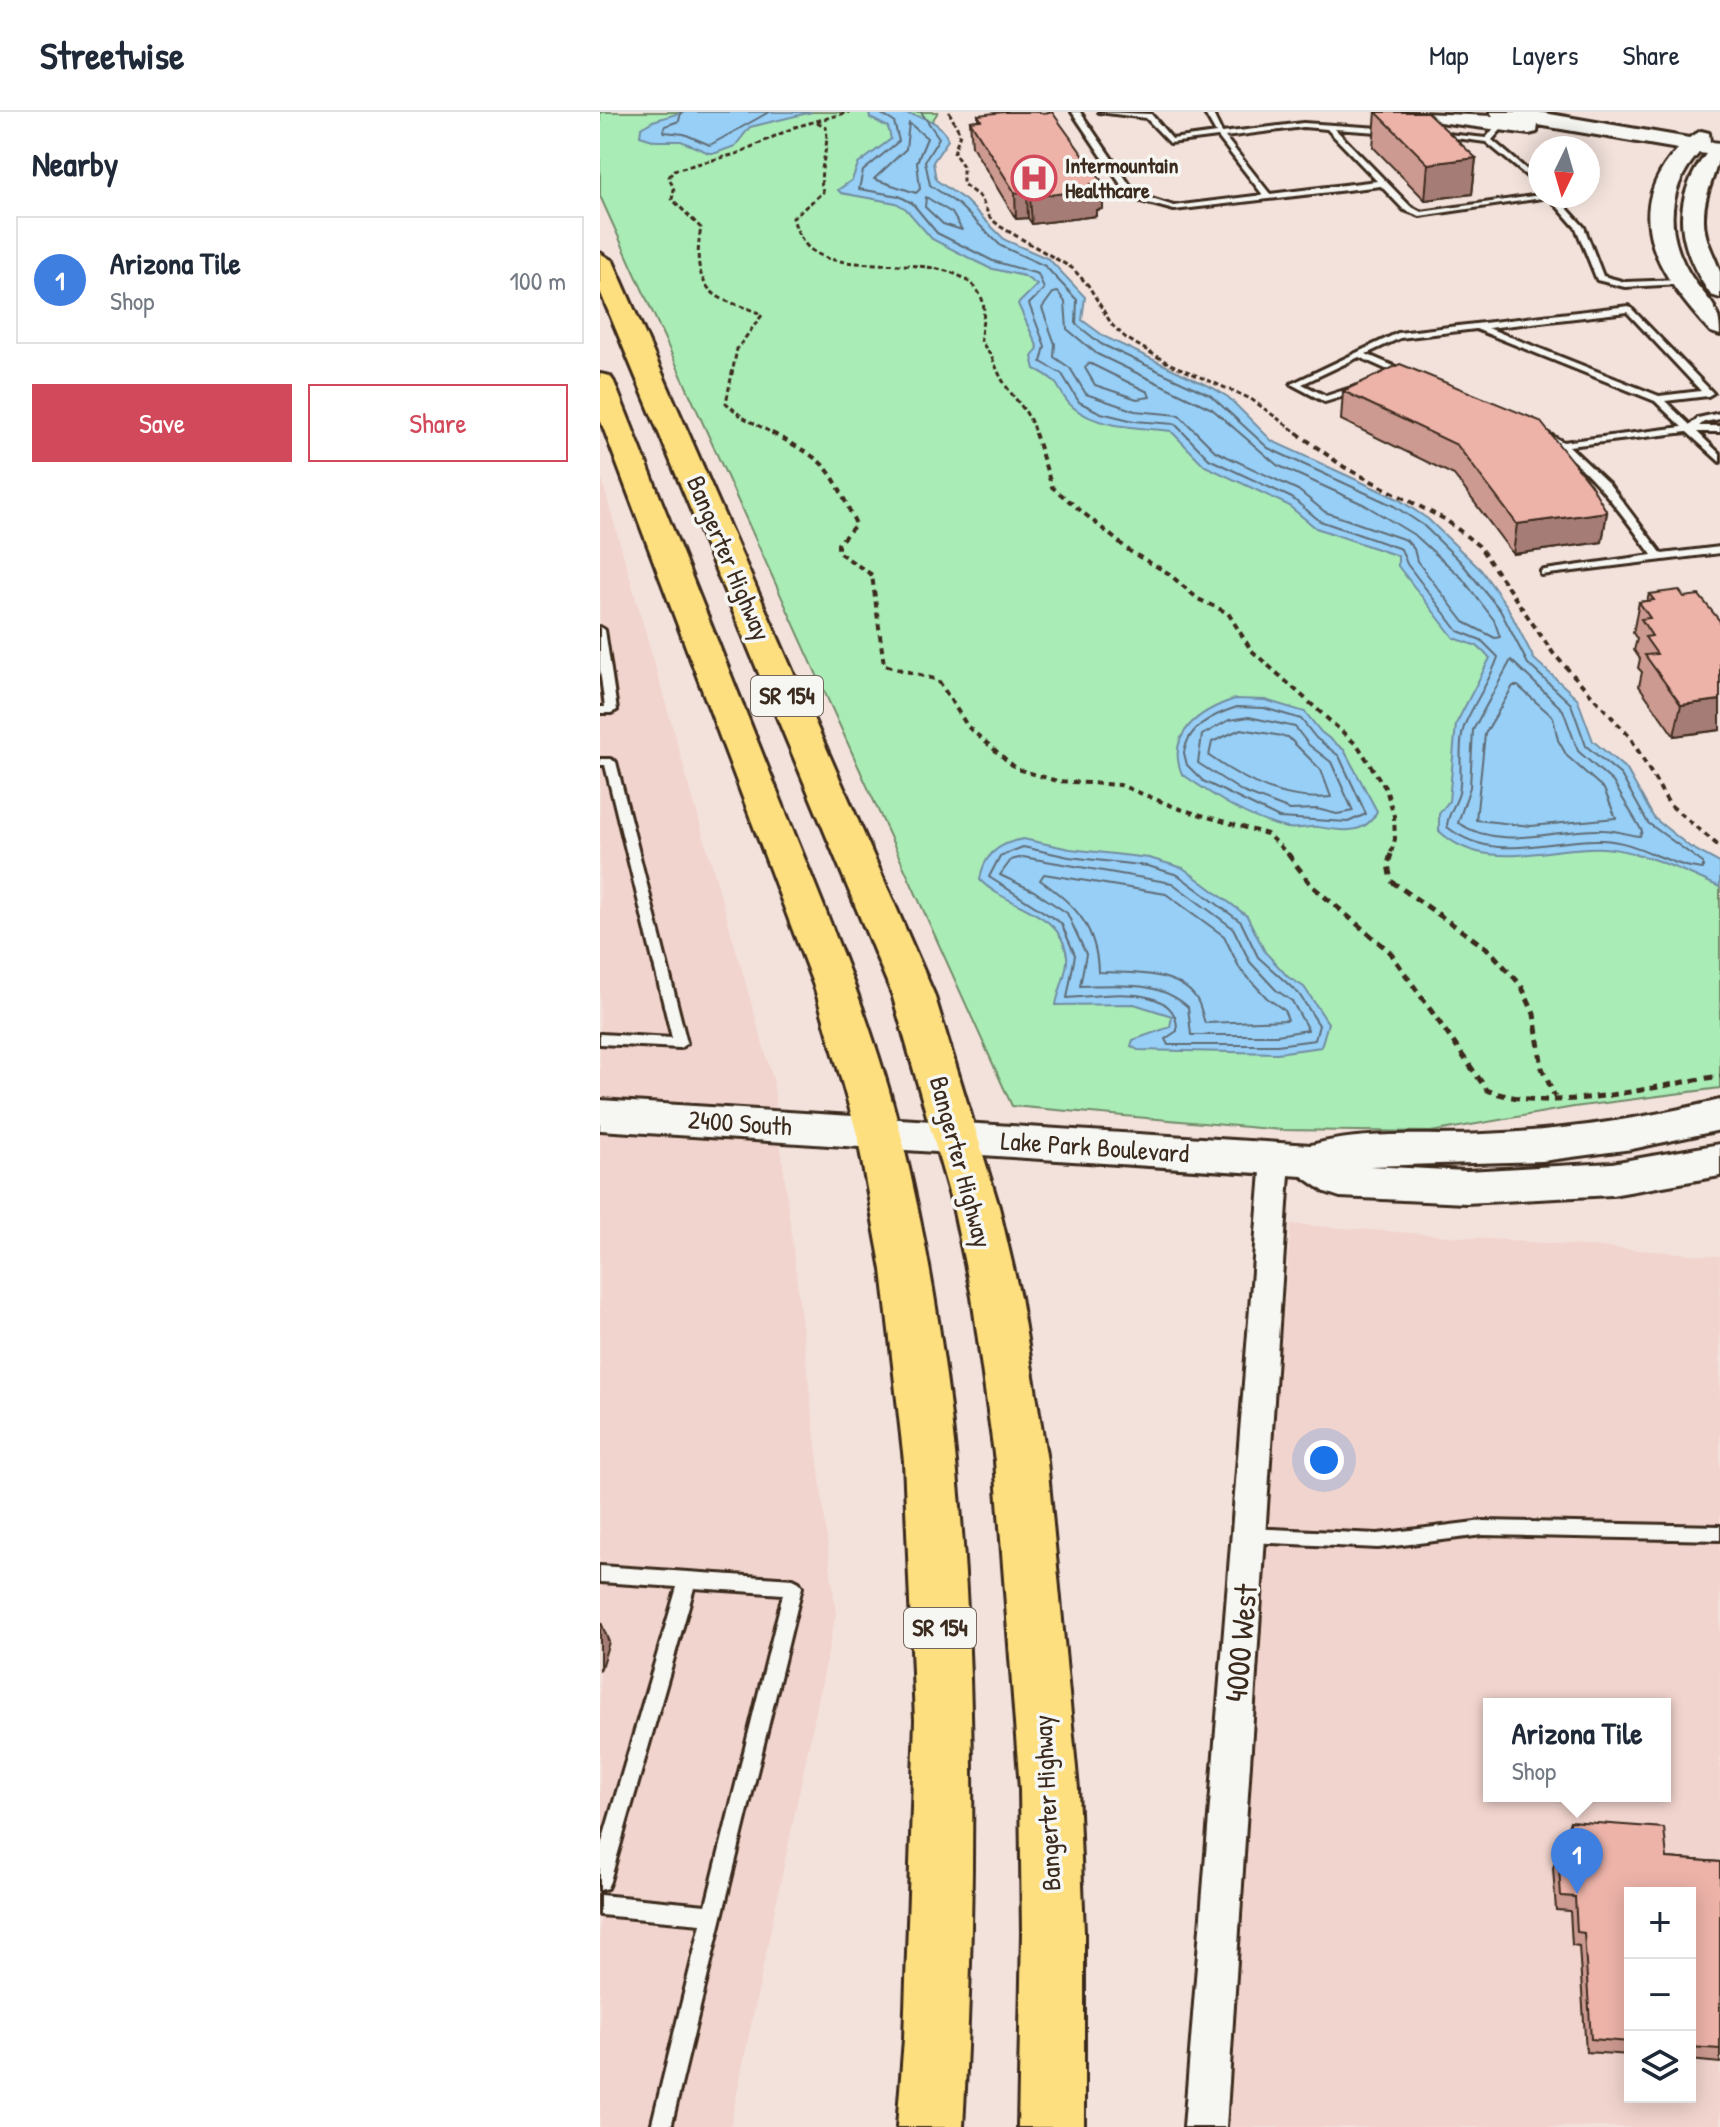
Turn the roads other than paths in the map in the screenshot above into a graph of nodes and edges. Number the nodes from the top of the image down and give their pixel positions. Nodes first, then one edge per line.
1 (1076, 112) edge
2 (1103, 112) edge
3 (1208, 112) edge
4 (1409, 112) edge
5 (1720, 124) edge
6 (1497, 125) edge
7 (1328, 126) junction
8 (1397, 131) edge
9 (1428, 134) edge
10 (1220, 135) junction
11 (1702, 152) edge
12 (1528, 168) edge
13 (1383, 183) junction
14 (1268, 197) junction
15 (1528, 199) edge
16 (1563, 208) edge
17 (600, 261) edge
18 (1681, 282) junction
19 (1720, 290) edge
20 (1477, 326) junction
21 (1720, 327) edge
22 (1359, 354) junction
23 (1397, 370) junction
24 (1385, 376) edge
25 (600, 382) edge
26 (1372, 382) edge
27 (1425, 382) edge
28 (1658, 399) junction
29 (1720, 416) edge
30 (1523, 425) edge
31 (1690, 429) junction
32 (1720, 429) edge
33 (1565, 444) junction
34 (1720, 459) edge
35 (1720, 550) edge
36 (1659, 557) junction
37 (1545, 573) dead end
38 (600, 630) edge
39 (600, 710) edge
40 (600, 762) edge
41 (600, 1039) edge
42 (600, 1115) edge
43 (1720, 1115) edge
44 (879, 1134) junction
45 (957, 1138) junction
46 (1294, 1160) junction
47 (1720, 1160) edge
48 (1720, 1533) edge
49 (1249, 1535) junction
50 (600, 1574) edge
51 (688, 1580) junction
52 (600, 1881) edge
53 (600, 1905) edge
54 (713, 1915) junction
55 (661, 2127) edge
56 (930, 2127) edge
57 (1051, 2127) edge
58 (1205, 2127) edge

1 - 14 lane
2 - 10 lane
3 - 10 lane
4 - 6 street
5 - 11 street
6 - 9 lane
6 - 11 street
6 - 12 lane
7 - 8 lane
7 - 10 lane
7 - 13 lane
10 - 14 lane
11 - 18 street
11 - 19 street
13 - 14 lane
13 - 15 lane
16 - 18 lane
17 - 45 highway, Bangerter Highway / SR 154
18 - 21 street
20 - 22 lane
20 - 28 lane
20 - 28 lane
22 - 23 lane
22 - 26 lane
23 - 24 lane
23 - 27 lane
25 - 44 highway, Bangerter Highway / SR 154
28 - 31 lane
29 - 31 lane
30 - 33 lane
31 - 32 lane
31 - 33 lane
31 - 34 lane
33 - 36 lane
35 - 36 lane
36 - 37 lane
38 - 39 lane
40 - 41 lane
42 - 44 street, 2400 South
43 - 46 street, Lake Park Boulevard
44 - 45 street, Lake Park Boulevard
44 - 56 highway, Bangerter Highway / SR 154
45 - 46 street, Lake Park Boulevard
45 - 57 highway, Bangerter Highway / SR 154
46 - 47 street, Lake Park Boulevard
46 - 49 street, 4000 West
48 - 49 lane
49 - 58 street, 4000 West
50 - 51 lane
51 - 52 lane
51 - 54 lane
53 - 54 lane
54 - 55 lane

